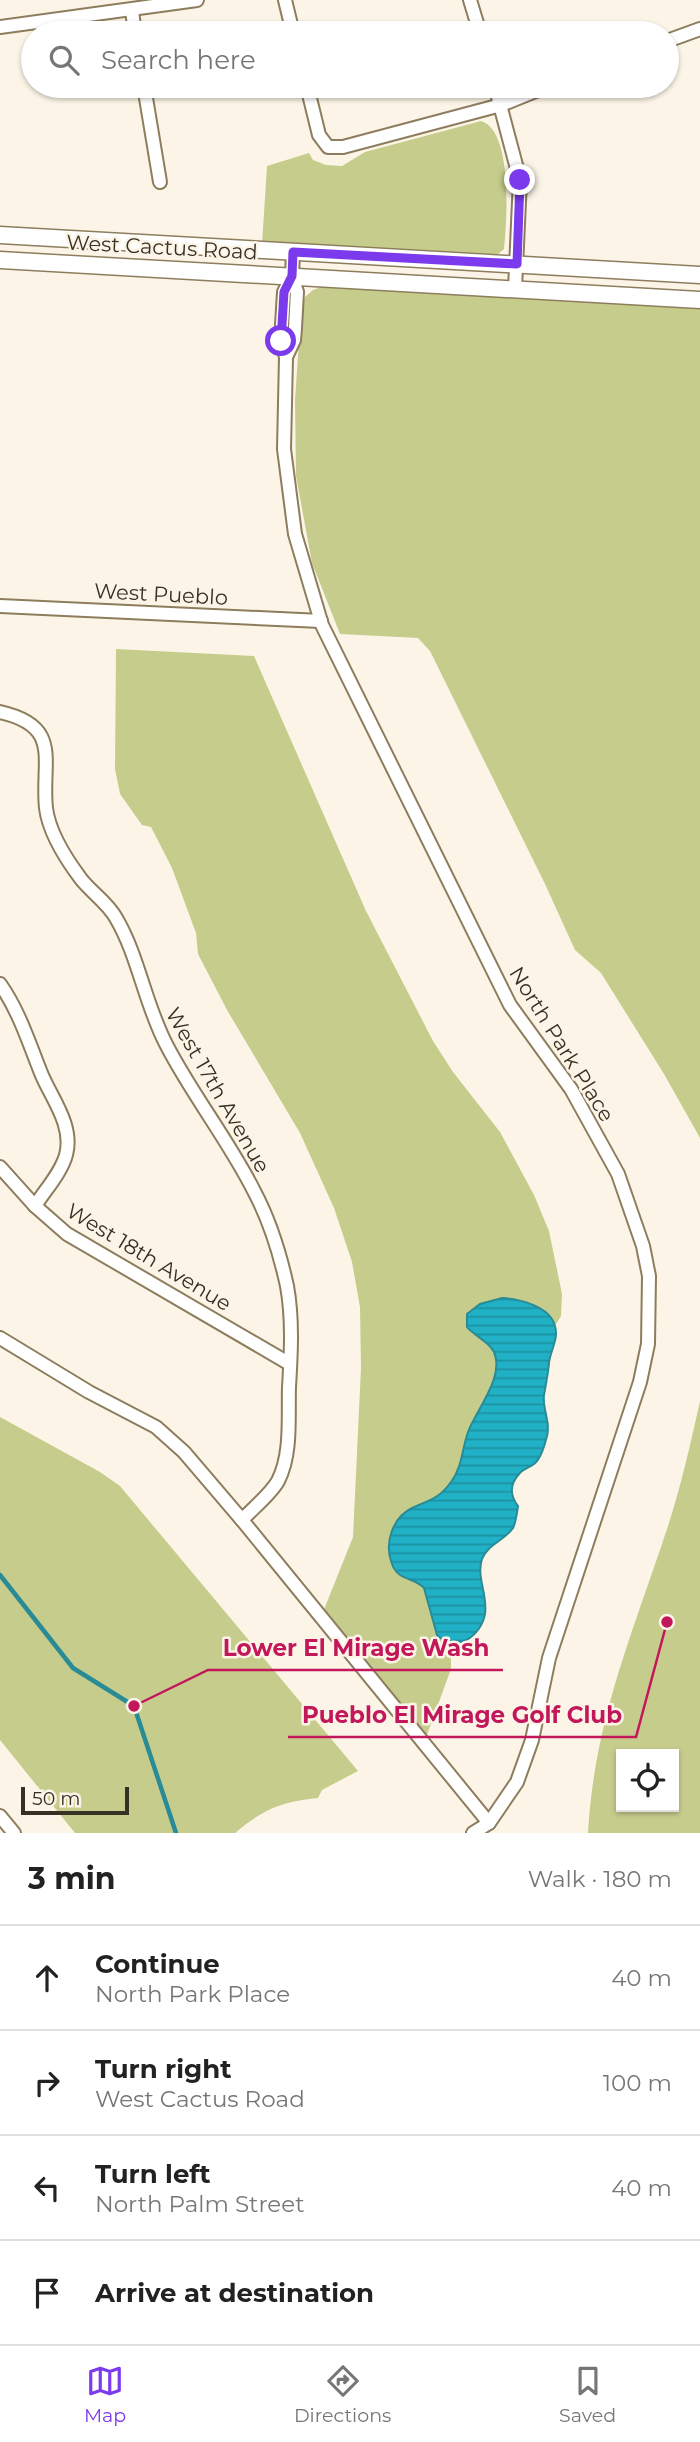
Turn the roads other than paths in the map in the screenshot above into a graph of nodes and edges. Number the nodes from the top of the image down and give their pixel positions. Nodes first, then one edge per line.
1 (197, 0) edge
2 (285, 0) edge
3 (470, 0) edge
4 (132, 10) junction
5 (47, 21) edge
6 (133, 21) edge
7 (290, 21) edge
8 (476, 21) edge
9 (21, 24) edge
10 (0, 27) edge
11 (700, 29) edge
12 (679, 37) edge
13 (146, 98) edge
14 (310, 98) edge
15 (499, 98) edge
16 (518, 98) edge
17 (501, 105) junction
18 (160, 182) dead end
19 (0, 235) edge
20 (293, 252) junction
21 (0, 260) edge
22 (517, 264) junction
23 (700, 275) edge
24 (292, 276) junction
25 (515, 289) junction
26 (700, 300) edge
27 (0, 606) edge
28 (321, 621) junction
29 (0, 712) edge
30 (0, 984) edge
31 (0, 1167) edge
32 (35, 1206) junction
33 (0, 1338) edge
34 (290, 1364) junction
35 (242, 1520) junction
36 (0, 1816) edge
37 (489, 1823) junction
38 (14, 1833) edge
39 (473, 1833) edge

1 - 4 street
2 - 7 street
3 - 8 street
4 - 5 street
4 - 6 street
9 - 10 street
11 - 12 street
13 - 18 street
14 - 17 street
15 - 17 street
16 - 17 street
17 - 22 street
19 - 20 street, West Cactus Road
20 - 22 street, West Cactus Road
20 - 24 street, North Park Place
21 - 24 street, West Cactus Road
22 - 23 street, West Cactus Road
22 - 25 street
24 - 25 street, West Cactus Road
24 - 28 street, North Park Place
25 - 26 street, West Cactus Road
27 - 28 street, West Pueblo
28 - 37 street, North Park Place
29 - 34 street, West 17th Avenue
30 - 32 street
31 - 32 street, West 18th Avenue
32 - 34 street, West 18th Avenue
33 - 35 street
34 - 35 street, West 17th Avenue
35 - 37 street
36 - 38 street
37 - 39 street, North Park Place

